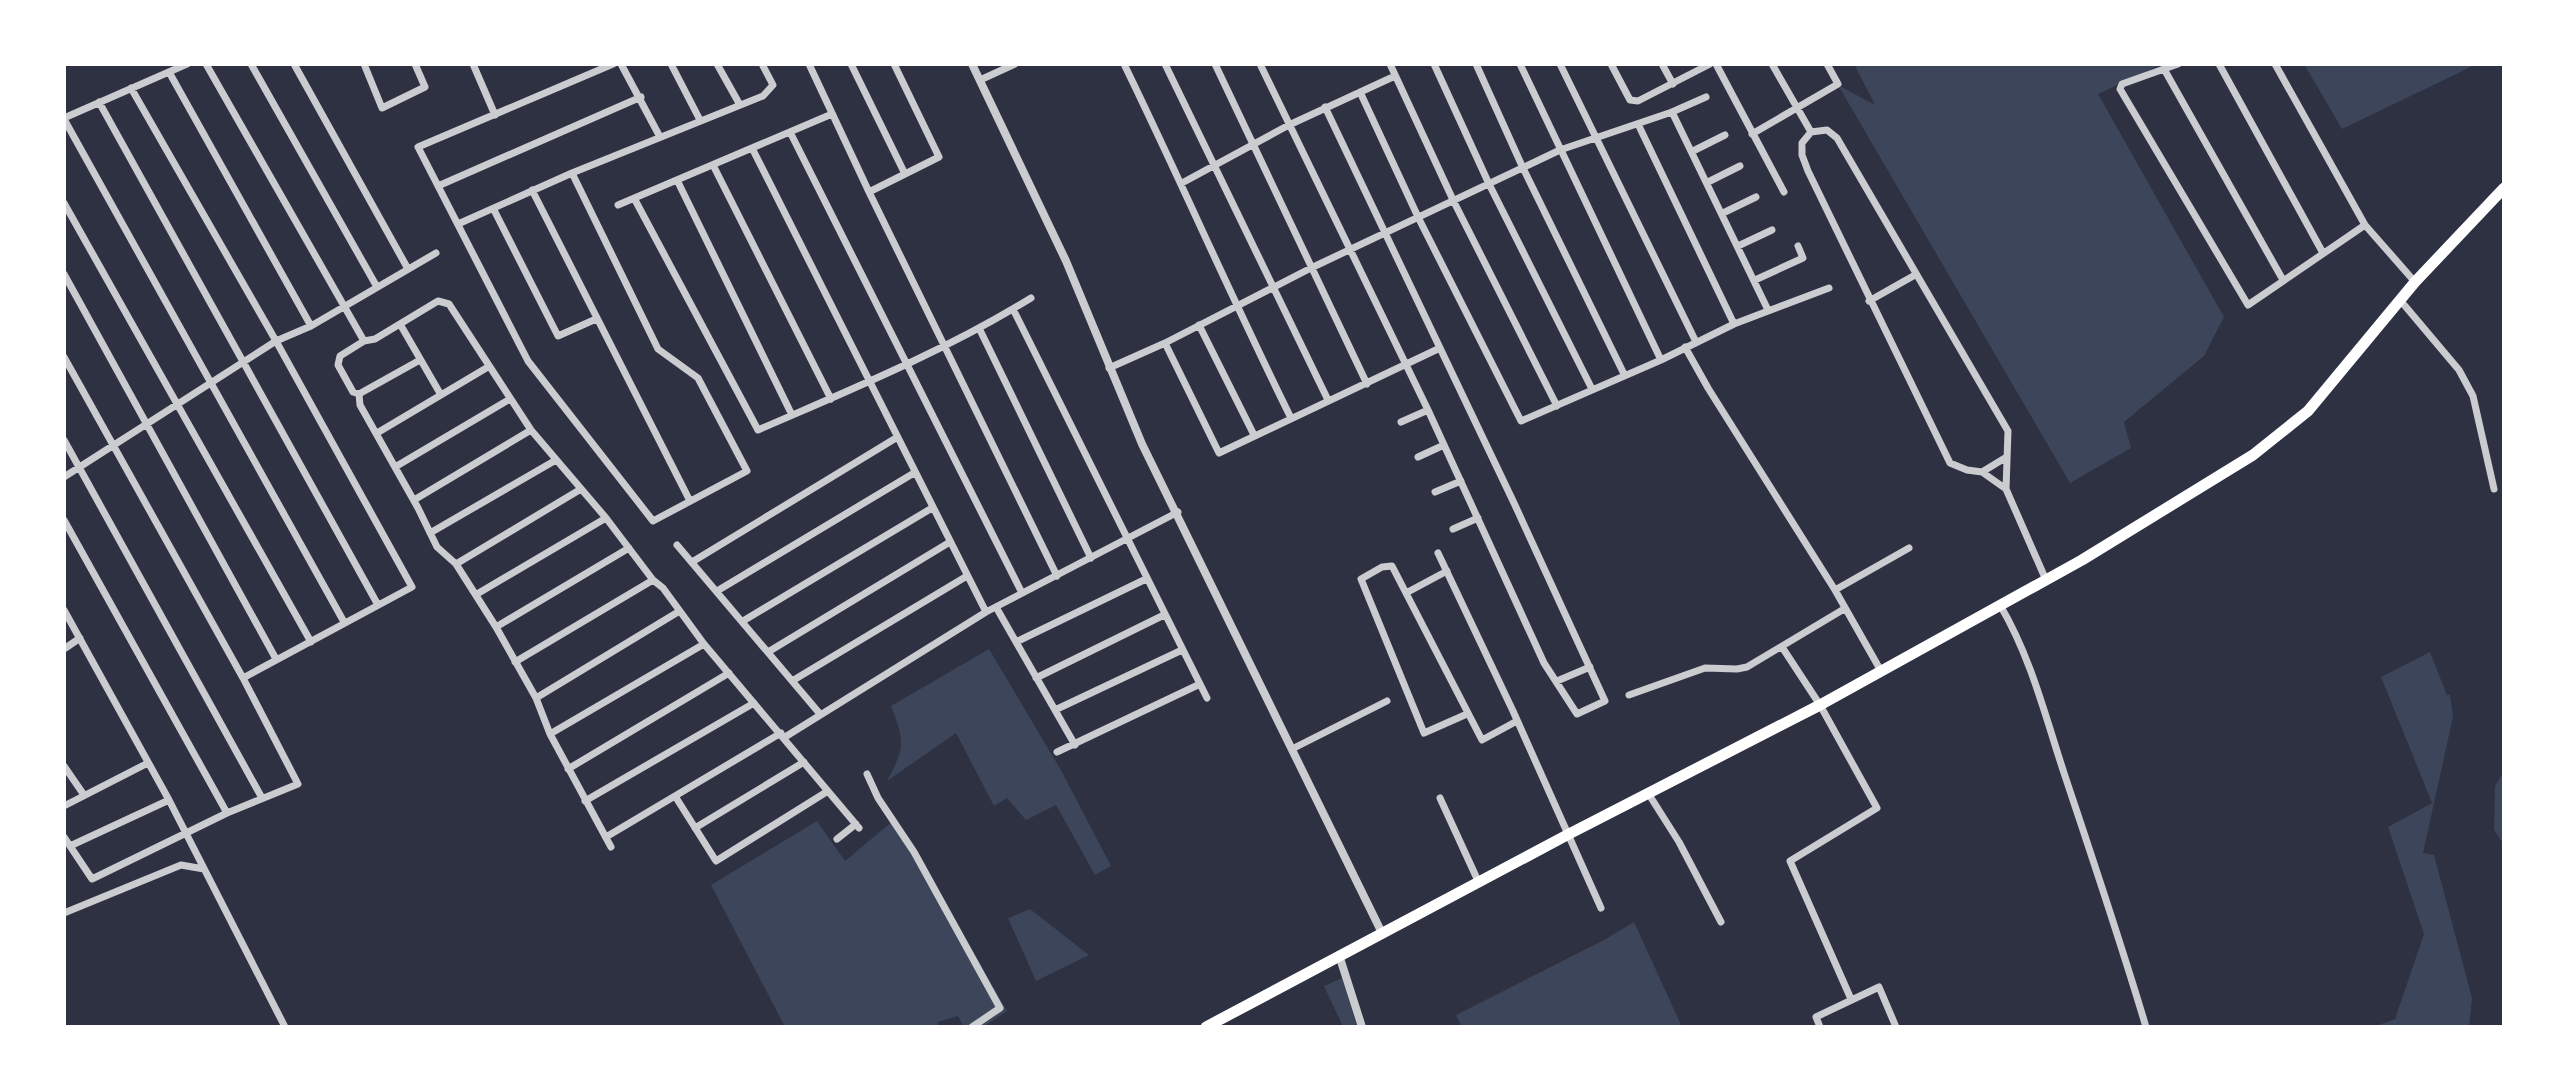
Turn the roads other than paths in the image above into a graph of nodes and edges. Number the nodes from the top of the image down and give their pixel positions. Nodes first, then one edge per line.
1 (187, 64) edge
2 (206, 64) edge
3 (251, 64) edge
4 (294, 64) edge
5 (364, 64) edge
6 (415, 64) edge
7 (473, 64) edge
8 (613, 64) edge
9 (621, 64) edge
10 (671, 64) edge
11 (717, 64) edge
12 (762, 64) edge
13 (809, 64) edge
14 (851, 64) edge
15 (894, 64) edge
16 (972, 64) edge
17 (1015, 64) edge
18 (1124, 64) edge
19 (1165, 64) edge
20 (1215, 64) edge
21 (1260, 64) edge
22 (1390, 64) edge
23 (1434, 64) edge
24 (1476, 64) edge
25 (1520, 64) edge
26 (1560, 64) edge
27 (1611, 64) edge
28 (1662, 64) edge
29 (1710, 64) edge
30 (1716, 64) edge
31 (1772, 64) edge
32 (1827, 64) edge
33 (2178, 64) edge
34 (2219, 64) edge
35 (2275, 64) edge
36 (2164, 69) junction
37 (169, 72) junction
38 (1395, 76) junction
39 (980, 80) junction
40 (1673, 84) junction
41 (131, 88) junction
42 (1360, 92) junction
43 (641, 97) junction
44 (1706, 97) dead end
45 (99, 102) junction
46 (740, 105) junction
47 (1325, 107) junction
48 (1797, 108) junction
49 (1672, 112) junction
50 (832, 114) junction
51 (495, 115) junction
52 (64, 118) edge
53 (700, 120) junction
54 (1638, 124) junction
55 (1289, 125) junction
56 (790, 132) junction
57 (1811, 132) junction
58 (1752, 134) junction
59 (1725, 135) dead end
60 (660, 137) junction
61 (1598, 138) junction
62 (1253, 143) junction
63 (752, 148) junction
64 (1560, 150) junction
65 (1693, 151) junction
66 (713, 165) junction
67 (1215, 165) junction
68 (1740, 166) dead end
69 (1523, 168) junction
70 (572, 173) junction
71 (905, 174) junction
72 (677, 180) junction
73 (1708, 182) junction
74 (1182, 183) junction
75 (1489, 184) junction
76 (438, 186) junction
77 (2504, 188) edge
78 (532, 190) junction
79 (869, 192) junction
80 (1784, 192) dead end
81 (1756, 197) dead end
82 (634, 198) junction
83 (1454, 202) junction
84 (64, 203) edge
85 (618, 205) dead end
86 (494, 210) junction
87 (1723, 213) junction
88 (1419, 219) junction
89 (458, 224) junction
90 (2365, 225) junction
91 (1772, 230) dead end
92 (1387, 234) junction
93 (1738, 246) junction
94 (1798, 246) dead end
95 (1350, 251) junction
96 (436, 253) dead end
97 (2323, 253) junction
98 (1311, 268) junction
99 (408, 269) junction
100 (64, 274) edge
101 (1915, 275) junction
102 (1755, 280) junction
103 (2283, 280) junction
104 (2415, 282) junction
105 (377, 287) junction
106 (1275, 288) junction
107 (1829, 288) dead end
108 (1031, 298) dead end
109 (2400, 300) junction
110 (1869, 301) junction
111 (343, 307) junction
112 (1236, 307) junction
113 (1013, 309) junction
114 (1768, 310) junction
115 (596, 319) junction
116 (400, 324) junction
117 (1734, 324) junction
118 (1199, 325) junction
119 (311, 326) junction
120 (979, 328) junction
121 (276, 341) junction
122 (364, 341) junction
123 (1696, 342) junction
124 (1165, 343) junction
125 (944, 345) junction
126 (1685, 347) junction
127 (1440, 348) junction
128 (64, 357) edge
129 (420, 360) junction
130 (1661, 360) junction
131 (243, 361) junction
132 (905, 364) junction
133 (1404, 365) junction
134 (488, 367) junction
135 (1109, 368) junction
136 (1624, 374) junction
137 (869, 382) junction
138 (209, 383) junction
139 (1367, 384) junction
140 (1592, 389) junction
141 (359, 394) junction
142 (441, 395) junction
143 (510, 399) junction
144 (831, 399) junction
145 (1328, 400) junction
146 (175, 405) junction
147 (1557, 406) junction
148 (1428, 410) junction
149 (792, 415) junction
150 (1291, 418) junction
151 (1401, 422) dead end
152 (147, 423) junction
153 (531, 430) junction
154 (377, 433) junction
155 (1254, 435) junction
156 (896, 438) junction
157 (64, 440) edge
158 (1444, 445) junction
159 (113, 446) junction
160 (1418, 457) dead end
161 (2005, 458) junction
162 (556, 460) junction
163 (79, 467) junction
164 (395, 467) junction
165 (1982, 472) junction
166 (914, 473) junction
167 (64, 477) edge
168 (1461, 481) junction
169 (581, 489) junction
170 (2006, 489) junction
171 (2494, 489) dead end
172 (1435, 492) dead end
173 (414, 500) junction
174 (690, 501) junction
175 (932, 508) junction
176 (1178, 512) junction
177 (606, 518) junction
178 (1478, 518) junction
179 (64, 520) edge
180 (1453, 529) dead end
181 (430, 533) junction
182 (1127, 540) junction
183 (950, 542) junction
184 (677, 545) dead end
185 (629, 548) junction
186 (1909, 548) dead end
187 (1438, 553) dead end
188 (1091, 558) junction
189 (692, 562) junction
190 (456, 564) junction
191 (1447, 571) junction
192 (967, 576) junction
193 (1057, 576) junction
194 (1146, 579) junction
195 (653, 580) junction
196 (2046, 580) junction
197 (1835, 590) junction
198 (717, 591) junction
199 (1022, 593) junction
200 (1406, 593) junction
201 (477, 594) junction
202 (378, 605) junction
203 (2000, 605) junction
204 (996, 607) junction
205 (1844, 609) junction
206 (64, 610) edge
207 (678, 612) junction
208 (986, 612) junction
209 (1164, 615) junction
210 (743, 621) junction
211 (344, 622) junction
212 (496, 627) junction
213 (80, 638) junction
214 (311, 642) junction
215 (1016, 642) junction
216 (704, 644) junction
217 (1782, 647) junction
218 (64, 649) edge
219 (1182, 650) junction
220 (768, 652) junction
221 (276, 659) junction
222 (515, 662) junction
223 (1590, 667) junction
224 (1881, 671) junction
225 (729, 673) junction
226 (243, 678) junction
227 (1036, 678) junction
228 (792, 681) junction
229 (1557, 681) junction
230 (1200, 684) junction
231 (1629, 695) dead end
232 (536, 698) junction
233 (1207, 698) dead end
234 (1387, 701) dead end
235 (754, 703) junction
236 (1820, 705) junction
237 (1055, 710) junction
238 (820, 714) junction
239 (1467, 714) junction
240 (1517, 721) junction
241 (550, 734) junction
242 (783, 735) junction
243 (1075, 745) junction
244 (1292, 749) junction
245 (1057, 752) dead end
246 (804, 762) junction
247 (148, 763) junction
248 (64, 766) edge
249 (568, 769) junction
250 (867, 774) dead end
251 (828, 791) junction
252 (1648, 793) junction
253 (84, 795) junction
254 (675, 796) junction
255 (262, 798) junction
256 (1440, 798) dead end
257 (169, 800) junction
258 (585, 801) junction
259 (64, 806) edge
260 (227, 813) junction
261 (695, 828) junction
262 (186, 834) junction
263 (1569, 834) junction
264 (64, 837) edge
265 (606, 837) junction
266 (837, 839) dead end
267 (70, 846) junction
268 (611, 847) dead end
269 (204, 869) junction
270 (1479, 883) junction
271 (1601, 908) dead end
272 (64, 913) edge
273 (1721, 922) dead end
274 (1382, 933) junction
275 (1339, 955) junction
276 (1851, 999) junction
277 (285, 1027) edge
278 (972, 1027) edge
279 (1206, 1027) edge
280 (1362, 1027) edge
281 (1820, 1027) edge
282 (1896, 1027) edge
283 (2146, 1027) edge

1 - 37 street
2 - 111 street
3 - 105 street
4 - 99 street
5 - 6 street
7 - 51 street
8 - 51 street
9 - 43 street
10 - 53 street
11 - 46 street
12 - 46 street
13 - 50 street
14 - 71 street
15 - 71 street
16 - 39 street
17 - 39 street
18 - 74 street
19 - 67 street
20 - 62 street
21 - 55 street
22 - 38 street
23 - 75 street
24 - 69 street
25 - 64 street
26 - 61 street
27 - 40 street
28 - 40 street
29 - 40 street
30 - 58 street
31 - 48 street
32 - 48 street
33 - 36 street
34 - 97 street
35 - 90 street
36 - 103 street
36 - 103 street
37 - 41 street
37 - 119 street
38 - 42 street
38 - 83 street
39 - 135 street
41 - 45 street
41 - 121 street
42 - 47 street
42 - 88 street
43 - 60 street
43 - 76 street
44 - 49 street
45 - 52 street
45 - 131 street
46 - 53 street
47 - 55 street
47 - 92 street
48 - 57 street
48 - 58 street
49 - 54 street
49 - 65 street
50 - 56 street
50 - 79 street
51 - 76 street
52 - 138 street
53 - 60 street
54 - 61 street
54 - 117 street
55 - 62 street
55 - 95 street
56 - 63 street
56 - 132 street
57 - 101 street
57 - 110 street
58 - 80 street
59 - 65 street
60 - 70 street
61 - 64 street
61 - 123 street
62 - 67 street
62 - 98 street
63 - 66 street
63 - 137 street
64 - 69 street
64 - 130 street
65 - 73 street
66 - 72 street
66 - 144 street
67 - 74 street
67 - 106 street
68 - 73 street
69 - 75 street
69 - 136 street
70 - 78 street
70 - 174 street
71 - 79 street
72 - 82 street
72 - 149 street
73 - 87 street
74 - 112 street
75 - 83 street
75 - 140 street
76 - 89 street
77 - 104 highway
78 - 86 street
78 - 115 street
79 - 125 street
81 - 87 street
82 - 85 street
82 - 149 street
83 - 88 street
83 - 147 street
84 - 146 street
86 - 89 street
86 - 115 street
87 - 93 street
88 - 92 street
88 - 147 street
89 - 174 street
90 - 97 street
90 - 104 street
91 - 93 street
92 - 95 street
92 - 127 street
93 - 102 street
94 - 102 street
95 - 98 street
95 - 133 street
96 - 99 street
97 - 103 street
98 - 106 street
98 - 139 street
99 - 105 street
100 - 152 street
101 - 110 street
101 - 161 street
102 - 114 street
104 - 109 highway
105 - 111 street
106 - 112 street
106 - 145 street
107 - 114 street
108 - 113 street
109 - 171 street
109 - 196 highway
110 - 165 street
111 - 119 street
111 - 122 street
112 - 118 street
112 - 150 street
113 - 120 street
113 - 182 street
114 - 117 street
115 - 174 street
116 - 122 street
116 - 129 street
116 - 134 street
117 - 123 street
118 - 124 street
118 - 155 street
119 - 121 street
120 - 125 street
120 - 188 street
121 - 131 street
121 - 202 street
122 - 141 street
123 - 126 street
124 - 135 street
124 - 155 street
125 - 132 street
125 - 193 street
126 - 130 street
126 - 197 street
127 - 133 street
127 - 223 street
128 - 159 street
129 - 141 street
129 - 142 street
130 - 136 street
131 - 138 street
131 - 202 street
132 - 137 street
132 - 199 street
133 - 139 street
133 - 148 street
134 - 142 street
134 - 143 street
135 - 176 street
136 - 140 street
137 - 144 street
137 - 156 street
138 - 146 street
138 - 211 street
139 - 145 street
140 - 147 street
141 - 154 street
142 - 154 street
143 - 153 street
143 - 164 street
144 - 149 street
145 - 150 street
146 - 152 street
146 - 214 street
148 - 151 street
148 - 158 street
150 - 155 street
152 - 159 street
152 - 221 street
153 - 162 street
153 - 173 street
154 - 164 street
156 - 166 street
156 - 189 street
157 - 163 street
158 - 160 street
158 - 168 street
159 - 163 street
159 - 226 street
161 - 165 street
161 - 170 street
162 - 169 street
162 - 181 street
163 - 167 street
163 - 255 street
164 - 173 street
165 - 170 street
166 - 175 street
166 - 198 street
168 - 172 street
168 - 178 street
169 - 177 street
169 - 190 street
170 - 196 street
173 - 181 street
175 - 183 street
175 - 210 street
176 - 182 street
176 - 244 street
177 - 185 street
177 - 201 street
178 - 180 street
178 - 229 street
179 - 260 street
181 - 190 street
182 - 188 street
182 - 194 street
183 - 192 street
183 - 220 street
184 - 189 street
185 - 195 street
185 - 212 street
186 - 197 street
187 - 191 street
188 - 193 street
189 - 198 street
190 - 201 street
191 - 200 street
191 - 240 street
192 - 208 street
192 - 228 street
193 - 199 street
194 - 209 street
194 - 215 street
195 - 207 street
195 - 222 street
196 - 203 highway
197 - 205 street
198 - 210 street
199 - 204 street
200 - 239 street
200 - 239 street
201 - 212 street
202 - 211 street
203 - 224 highway
203 - 283 street
204 - 208 street
204 - 215 street
205 - 217 street
205 - 224 street
206 - 213 street
207 - 216 street
207 - 232 street
208 - 238 street
209 - 219 street
209 - 227 street
210 - 220 street
211 - 214 street
212 - 222 street
213 - 218 street
213 - 247 street
214 - 221 street
215 - 227 street
216 - 225 street
216 - 241 street
217 - 231 street
217 - 236 street
219 - 230 street
219 - 237 street
220 - 228 street
221 - 226 street
222 - 232 street
223 - 229 street
223 - 229 street
224 - 236 highway
225 - 235 street
225 - 249 street
226 - 255 street
227 - 237 street
228 - 238 street
230 - 233 street
230 - 243 street
232 - 241 street
234 - 244 street
235 - 242 street
235 - 258 street
236 - 252 highway
236 - 276 street
237 - 243 street
238 - 242 street
239 - 240 street
240 - 263 street
241 - 249 street
242 - 246 street
242 - 254 street
243 - 245 street
244 - 274 street
246 - 251 street
246 - 261 street
247 - 253 street
247 - 257 street
248 - 253 street
249 - 258 street
250 - 278 street
251 - 261 street
251 - 266 street
252 - 263 highway
252 - 273 street
253 - 259 street
254 - 261 street
254 - 265 street
255 - 260 street
256 - 270 street
257 - 262 street
257 - 267 street
258 - 265 street
260 - 262 street
262 - 267 street
262 - 269 street
263 - 270 highway
263 - 271 street
264 - 267 street
265 - 268 street
269 - 272 street
269 - 277 street
270 - 274 highway
274 - 275 highway
275 - 279 highway
275 - 280 street
276 - 281 street
276 - 282 street

